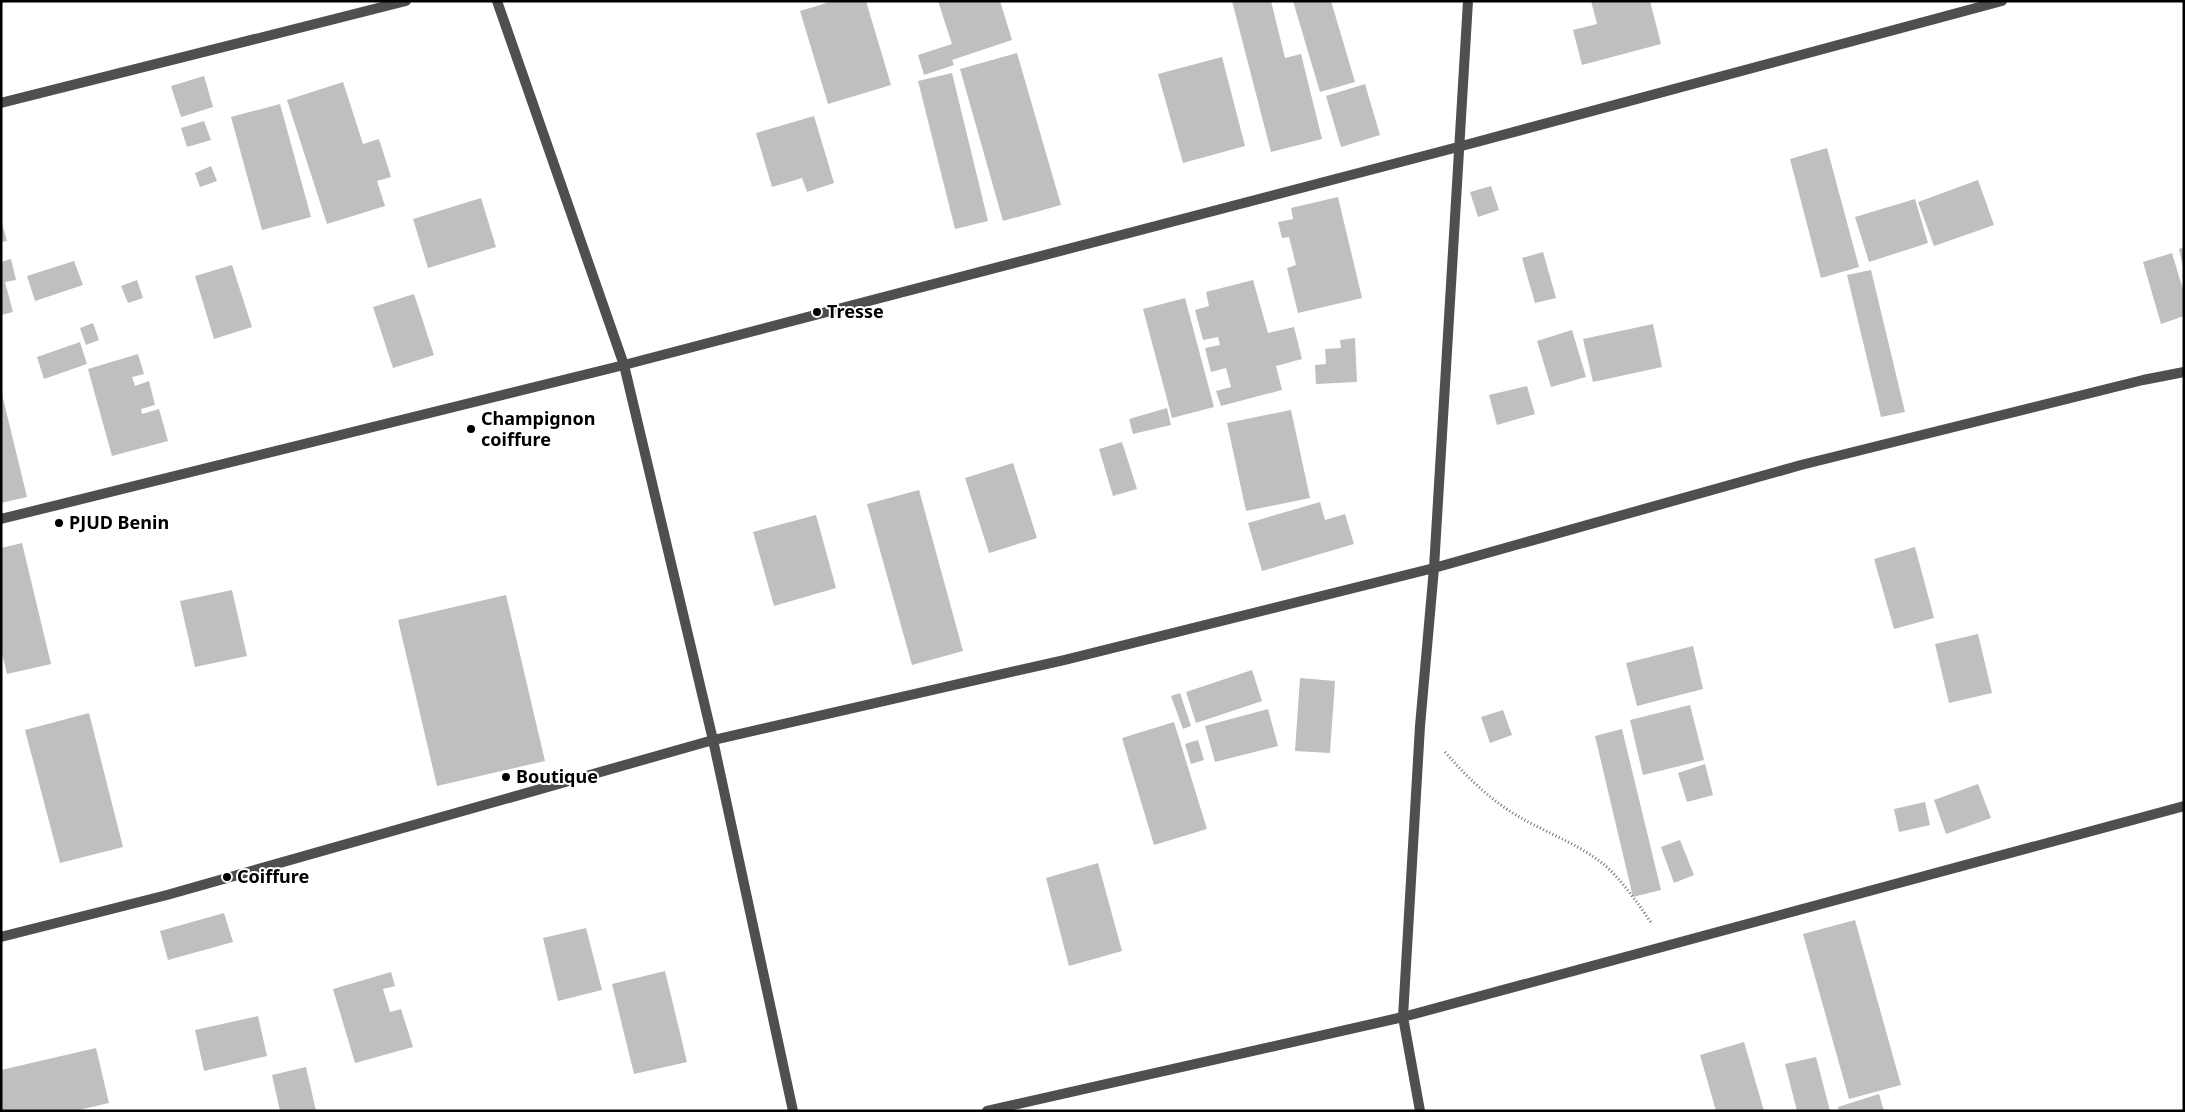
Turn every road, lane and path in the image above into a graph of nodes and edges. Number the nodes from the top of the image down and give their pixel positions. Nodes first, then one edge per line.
1 (406, 1) edge
2 (497, 1) edge
3 (1468, 1) edge
4 (2002, 1) edge
5 (1, 103) edge
6 (1458, 147) junction
7 (624, 365) junction
8 (2184, 372) edge
9 (1, 519) edge
10 (1434, 568) junction
11 (1420, 726) junction
12 (713, 740) junction
13 (2184, 806) edge
14 (1, 937) edge
15 (1667, 945) junction
16 (1402, 1017) junction
17 (793, 1111) edge
18 (987, 1111) edge
19 (1420, 1111) edge

1 - 5 street
2 - 7 street
3 - 6 street
4 - 6 street
6 - 7 street
6 - 10 street
7 - 9 street
7 - 12 street
8 - 10 street
10 - 11 street
10 - 12 street
11 - 15 path
11 - 16 street
12 - 14 street
12 - 17 street
13 - 15 street
15 - 16 street
16 - 18 street
16 - 19 street

